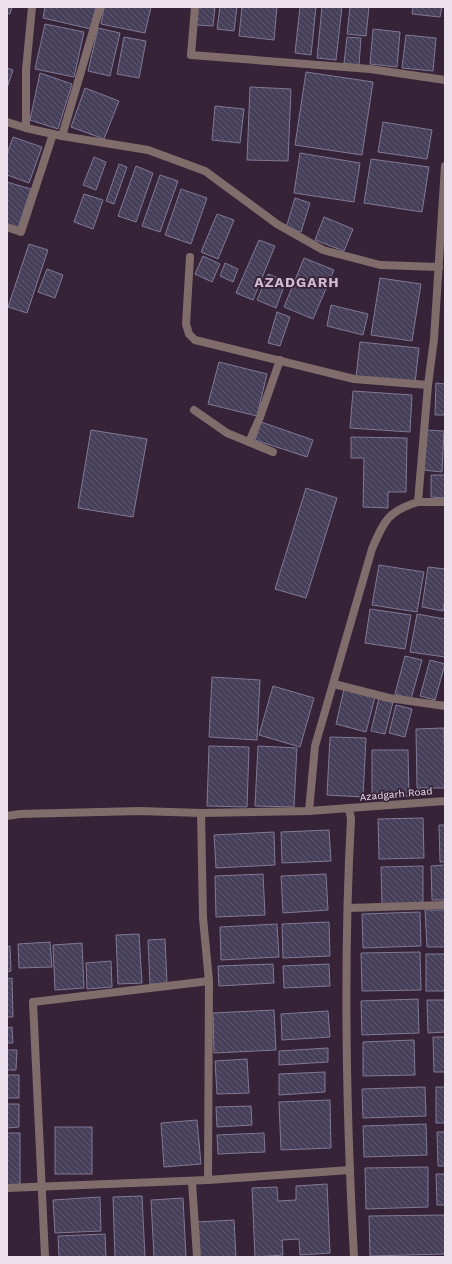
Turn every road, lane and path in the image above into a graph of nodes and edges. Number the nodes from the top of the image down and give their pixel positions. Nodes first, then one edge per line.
1 (32, 7) edge
2 (100, 7) edge
3 (195, 7) edge
4 (445, 80) edge
5 (7, 122) edge
6 (26, 128) junction
7 (52, 134) junction
8 (62, 136) junction
9 (445, 166) edge
10 (7, 227) edge
11 (443, 228) edge
12 (190, 257) dead end
13 (438, 267) junction
14 (280, 360) junction
15 (428, 385) junction
16 (194, 410) dead end
17 (249, 442) junction
18 (273, 452) dead end
19 (418, 502) junction
20 (445, 502) edge
21 (334, 684) junction
22 (445, 706) edge
23 (445, 801) edge
24 (349, 808) junction
25 (309, 811) junction
26 (201, 813) junction
27 (7, 816) edge
28 (445, 905) edge
29 (348, 908) junction
30 (209, 981) junction
31 (350, 1170) junction
32 (208, 1180) junction
33 (192, 1182) junction
34 (42, 1186) junction
35 (7, 1188) edge
36 (45, 1257) edge
37 (197, 1257) edge
38 (354, 1257) edge

1 - 6 street
2 - 8 street
3 - 4 street
5 - 6 street
6 - 7 street
7 - 8 street
7 - 10 street
8 - 13 street
9 - 11 street
11 - 13 street
12 - 14 street
13 - 15 street
14 - 15 street
14 - 17 street
15 - 19 street
16 - 17 street
17 - 18 street
19 - 20 street
19 - 21 street
21 - 22 street
21 - 25 street
23 - 24 street, Azadgarh Road
24 - 25 street, Azadgarh Road
24 - 29 street
25 - 26 street, Azadgarh Road
26 - 27 street, Azadgarh Road
26 - 30 street
28 - 29 street
29 - 31 street
30 - 32 street
30 - 34 street
31 - 32 street
31 - 38 street
32 - 33 street
33 - 34 street
33 - 37 street
34 - 35 street
34 - 36 street

